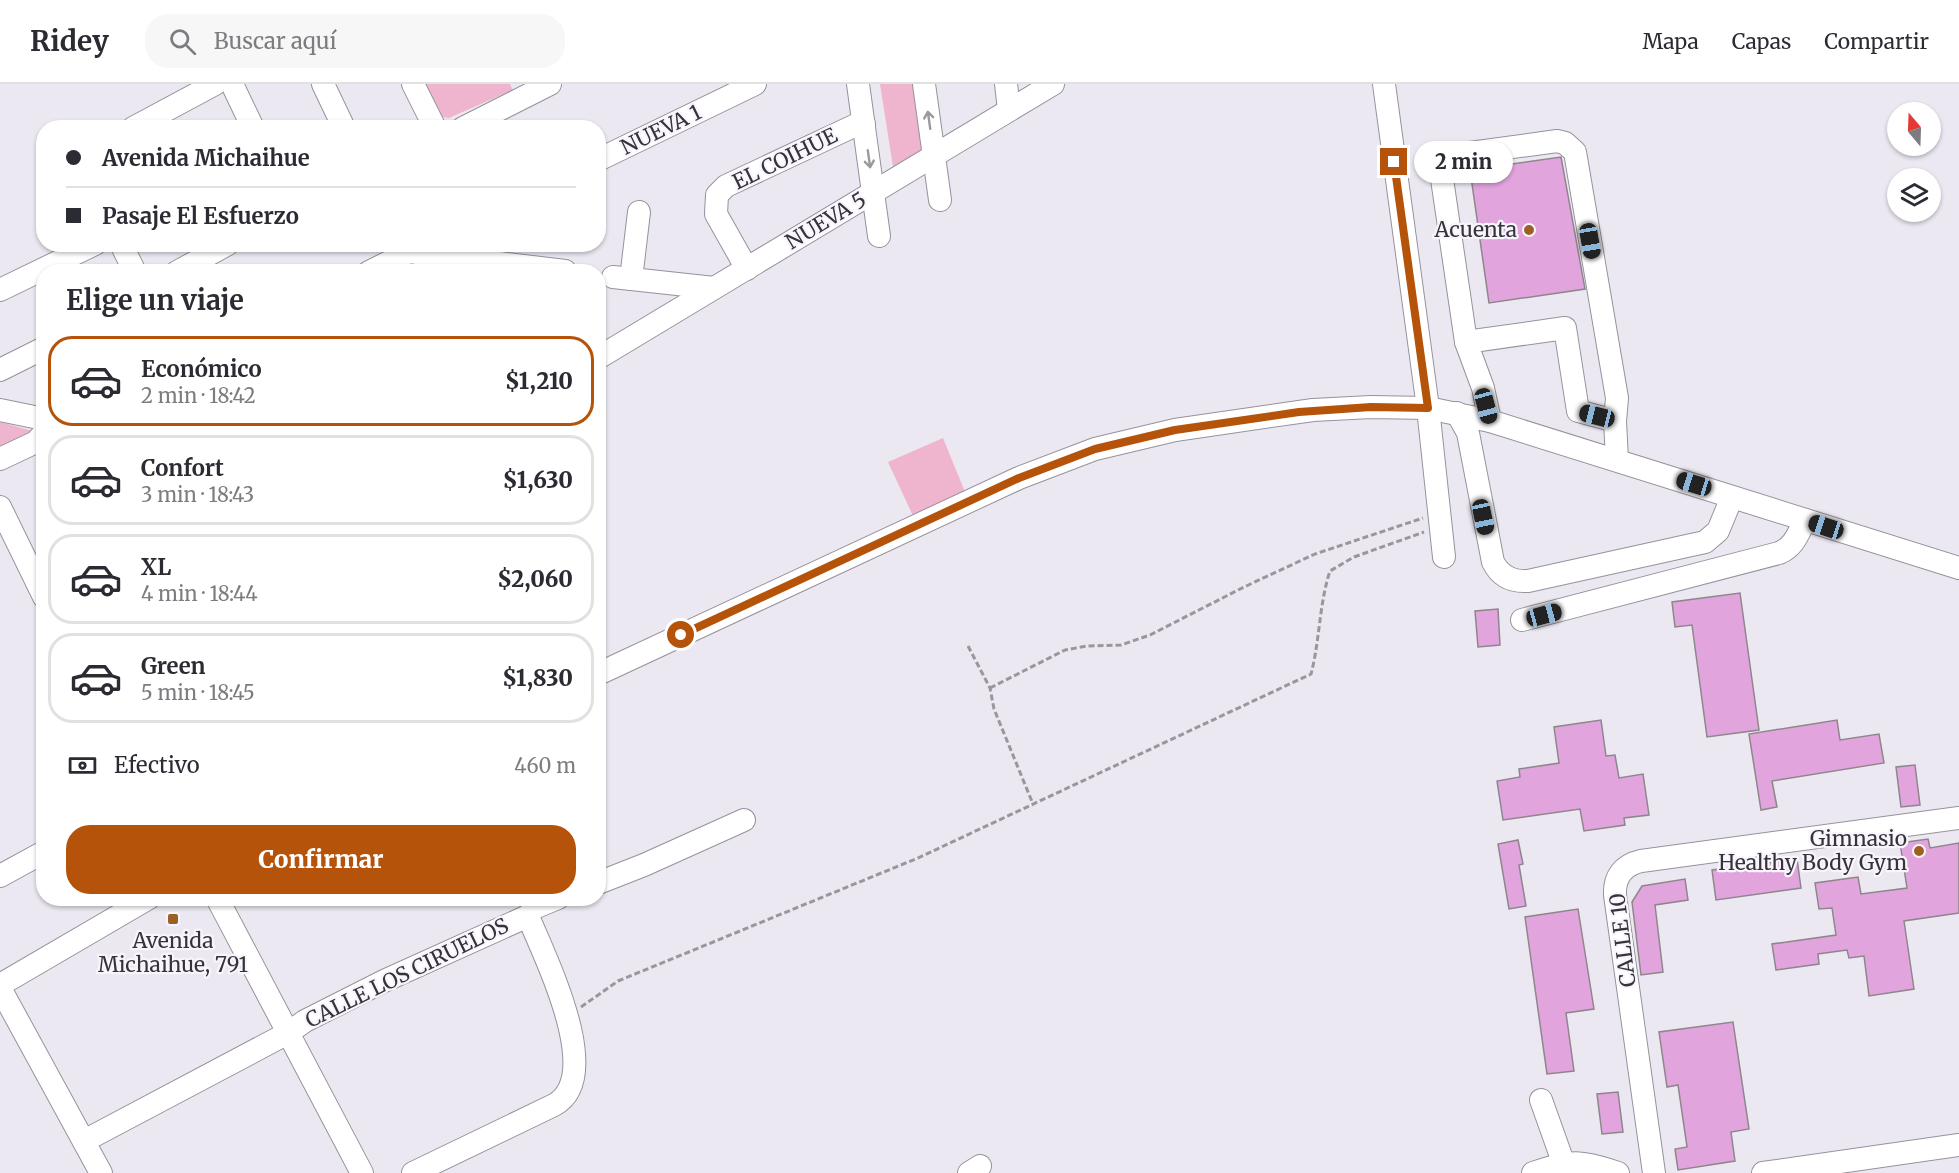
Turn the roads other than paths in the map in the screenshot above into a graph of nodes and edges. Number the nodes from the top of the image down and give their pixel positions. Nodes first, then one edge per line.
1 (215, 84) edge
2 (232, 84) edge
3 (322, 84) edge
4 (413, 84) edge
5 (550, 84) edge
6 (755, 84) edge
7 (858, 84) edge
8 (924, 84) edge
9 (1005, 84) edge
10 (1053, 84) edge
11 (1384, 84) edge
12 (1009, 111) junction
13 (163, 120) edge
14 (249, 120) edge
15 (340, 120) edge
16 (431, 120) edge
17 (479, 120) edge
18 (864, 124) junction
19 (606, 156) edge
20 (933, 156) junction
21 (874, 192) junction
22 (940, 200) dead end
23 (639, 212) dead end
24 (879, 236) dead end
25 (78, 252) edge
26 (213, 252) edge
27 (409, 252) edge
28 (443, 252) edge
29 (54, 264) edge
30 (192, 264) edge
31 (385, 264) edge
32 (520, 264) edge
33 (747, 268) junction
34 (36, 273) edge
35 (714, 288) junction
36 (0, 290) edge
37 (606, 340) edge
38 (625, 342) junction
39 (1466, 342) junction
40 (36, 352) edge
41 (606, 353) edge
42 (0, 370) edge
43 (1428, 408) junction
44 (0, 410) edge
45 (1457, 412) junction
46 (36, 417) edge
47 (1490, 421) junction
48 (1615, 421) junction
49 (36, 442) edge
50 (0, 459) edge
51 (1617, 460) junction
52 (1732, 497) junction
53 (0, 507) edge
54 (1804, 520) junction
55 (35, 557) edge
56 (1444, 557) dead end
57 (1959, 568) edge
58 (1522, 620) dead end
59 (606, 670) edge
60 (1959, 818) edge
61 (744, 820) dead end
62 (36, 856) edge
63 (0, 876) edge
64 (606, 880) edge
65 (136, 906) edge
66 (221, 906) edge
67 (539, 906) edge
68 (528, 916) junction
69 (0, 987) edge
70 (288, 1033) junction
71 (1541, 1100) dead end
72 (84, 1141) junction
73 (1959, 1145) edge
74 (1566, 1168) edge
75 (101, 1173) edge
76 (362, 1173) edge
77 (413, 1173) edge
78 (1533, 1173) edge
79 (1618, 1173) edge
80 (1654, 1173) edge
81 (1763, 1173) edge

1 - 13 street
2 - 14 street
3 - 15 street
4 - 16 street
5 - 17 street
6 - 19 street, NUEVA 1
7 - 18 street
20 -> 8 street
9 - 12 street
10 - 12 street, NUEVA 5
11 - 43 street
12 - 20 street, NUEVA 5
18 -> 21 street
18 - 33 street, EL COIHUE
20 - 21 street, NUEVA 5
20 - 22 street
21 - 24 street
21 - 33 street, NUEVA 5
23 - 35 street
25 - 29 street
26 - 30 street
27 - 31 street
28 - 32 street
33 - 35 street, NUEVA 5
34 - 36 street
35 - 38 street, NUEVA 5
37 - 38 street
38 - 41 street, NUEVA 5
39 - 47 street
39 - 48 street
39 - 48 street
40 - 42 street
43 - 45 street
43 - 56 street
43 - 59 street
44 - 46 street
45 - 47 street
45 - 52 street
47 - 51 street
48 - 51 street
49 - 50 street
51 - 52 street
52 - 54 street
53 - 55 street
54 - 57 street
54 - 58 street
60 - 80 street, CALLE 10
61 - 64 street
62 - 63 street
65 - 69 street
66 - 70 street
67 - 68 street, CALLE LOS CIRUELOS
68 - 70 street, CALLE LOS CIRUELOS
68 - 77 street
69 - 72 street
70 - 72 street, CALLE LOS CIRUELOS
70 - 76 street
71 - 74 street
72 - 75 street
73 - 81 street
74 - 78 street
74 - 79 street

